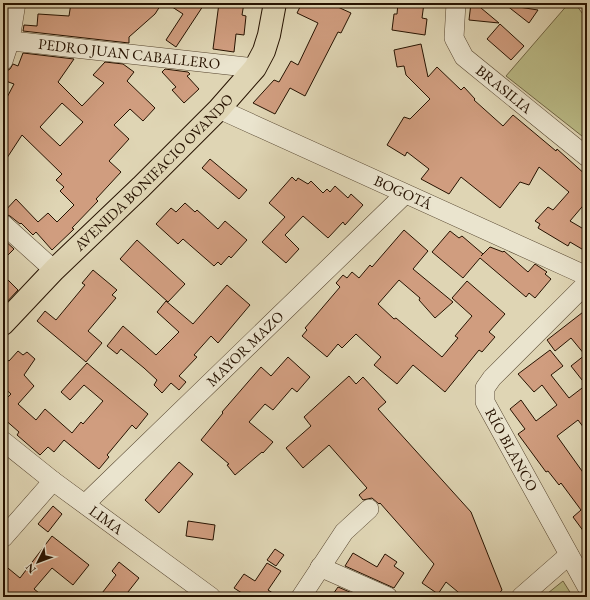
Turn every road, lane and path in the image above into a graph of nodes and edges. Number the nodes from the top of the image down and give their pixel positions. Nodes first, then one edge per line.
1 (16, 3) edge
2 (275, 3) edge
3 (456, 3) edge
4 (6, 40) edge
5 (3, 61) edge
6 (255, 68) junction
7 (219, 110) junction
8 (587, 157) edge
9 (405, 194) junction
10 (3, 224) edge
11 (54, 270) junction
12 (587, 276) edge
13 (587, 283) edge
14 (3, 324) edge
15 (3, 441) edge
16 (53, 481) junction
17 (85, 504) junction
18 (369, 509) dead end
19 (3, 538) edge
20 (569, 555) junction
21 (320, 567) junction
22 (587, 587) edge
23 (211, 597) edge
24 (301, 597) edge
25 (388, 597) edge
26 (521, 597) edge

1 - 4 street
2 - 6 main road, AVENIDA BONIFACIO OVANDO
3 - 8 street, BRASILIA
4 - 5 street
4 - 6 street, PEDRO JUAN CABALLERO
6 - 7 main road, AVENIDA BONIFACIO OVANDO
7 - 9 street, BOGOTÁ
7 - 11 main road, AVENIDA BONIFACIO OVANDO
9 - 12 street, BOGOTÁ
9 - 17 street, MAYOR MAZO
10 - 11 street
11 - 14 main road, AVENIDA BONIFACIO OVANDO
13 - 20 street, RÍO BLANCO
15 - 16 street, LIMA
16 - 17 street, LIMA
16 - 19 street
17 - 23 street, LIMA
18 - 21 street
20 - 22 street, RÍO BLANCO
20 - 26 street
21 - 24 street
21 - 25 street

